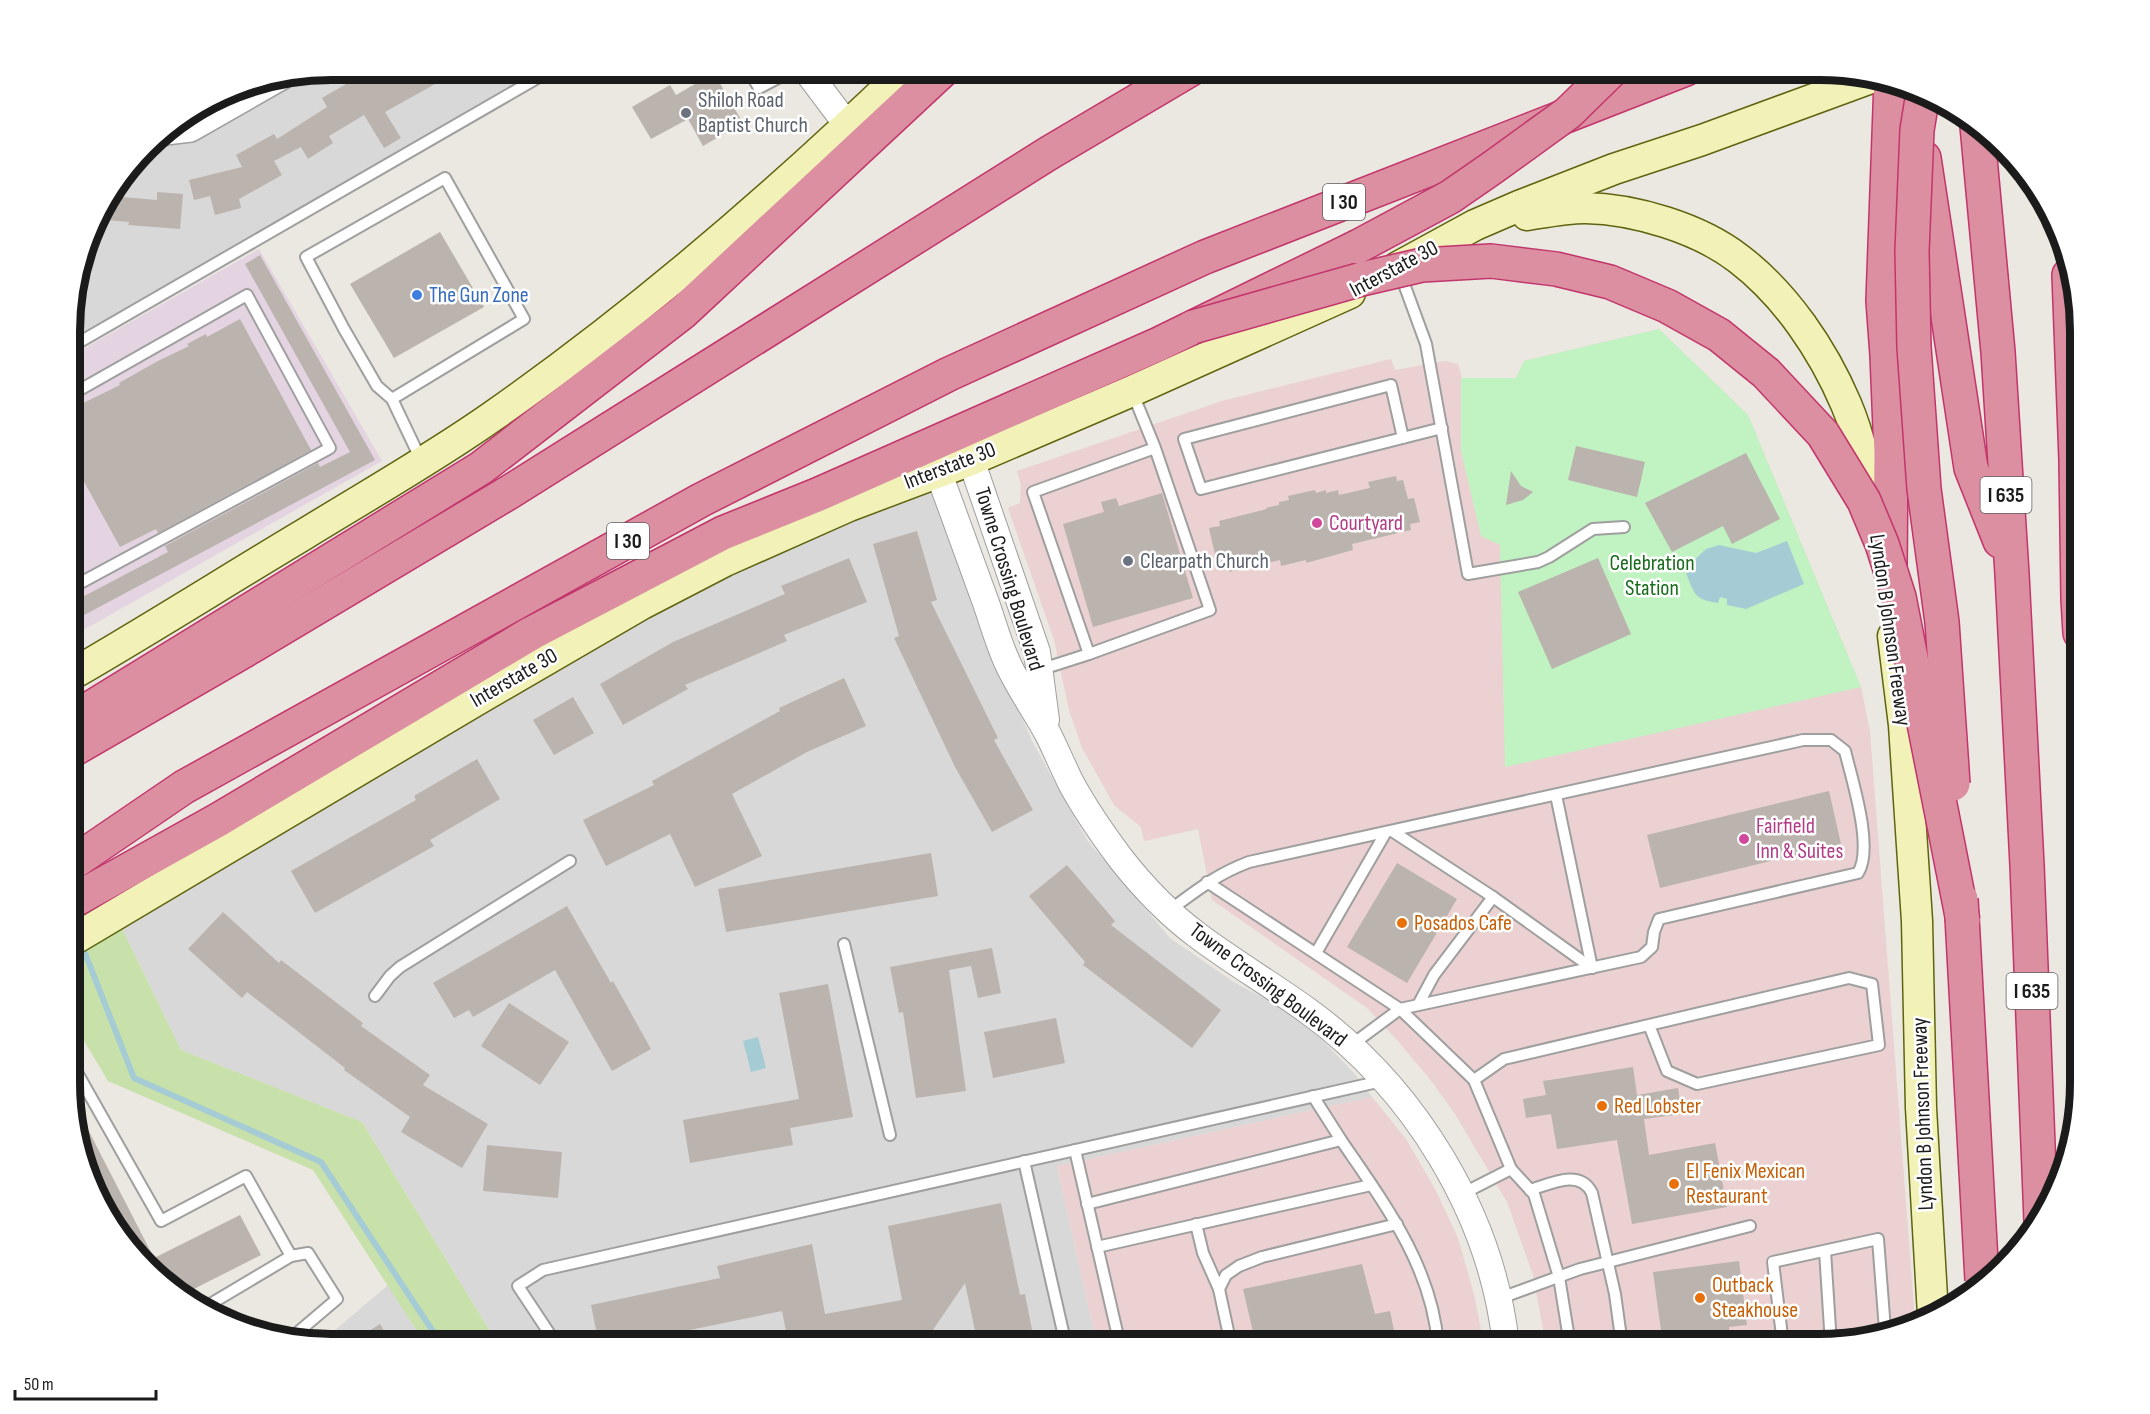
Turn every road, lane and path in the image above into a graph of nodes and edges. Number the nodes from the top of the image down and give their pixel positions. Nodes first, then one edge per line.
1 (534, 80) edge
2 (754, 80) edge
3 (774, 80) edge
4 (814, 80) edge
5 (896, 80) edge
6 (933, 80) edge
7 (1132, 80) edge
8 (1172, 80) edge
9 (1602, 80) edge
10 (1658, 80) edge
11 (1857, 83) edge
12 (266, 88) edge
13 (1891, 90) edge
14 (1915, 98) edge
15 (1922, 101) edge
16 (848, 126) junction
17 (176, 133) edge
18 (1978, 136) edge
19 (1016, 173) junction
20 (1475, 225) junction
21 (1398, 267) junction
22 (1193, 327) junction
23 (80, 342) edge
24 (80, 391) edge
25 (1132, 391) junction
26 (392, 399) junction
27 (1442, 428) junction
28 (1403, 438) junction
29 (1155, 448) junction
30 (971, 460) junction
31 (423, 462) junction
32 (926, 462) junction
33 (1624, 527) dead end
34 (2012, 574) junction
35 (80, 583) edge
36 (1890, 610) junction
37 (1089, 654) junction
38 (80, 666) edge
39 (1039, 670) junction
40 (80, 714) edge
41 (1048, 735) junction
42 (80, 746) edge
43 (1556, 795) junction
44 (1389, 832) junction
45 (80, 858) edge
46 (570, 861) dead end
47 (1207, 882) junction
48 (1493, 897) junction
49 (80, 898) edge
50 (1169, 910) junction
51 (1962, 921) junction
52 (80, 936) edge
53 (844, 944) dead end
54 (1316, 953) junction
55 (1592, 968) junction
56 (375, 996) dead end
57 (1418, 1005) junction
58 (1400, 1009) junction
59 (1649, 1025) junction
60 (1350, 1046) junction
61 (80, 1077) edge
62 (1384, 1080) junction
63 (1474, 1080) junction
64 (1313, 1096) junction
65 (890, 1135) dead end
66 (1341, 1140) junction
67 (1075, 1150) junction
68 (1024, 1161) junction
69 (1511, 1169) junction
70 (1371, 1185) junction
71 (1530, 1190) junction
72 (1462, 1194) junction
73 (2040, 1203) edge
74 (1087, 1204) junction
75 (1196, 1224) junction
76 (1397, 1224) junction
77 (1750, 1226) dead end
78 (1097, 1247) junction
79 (1825, 1251) junction
80 (291, 1256) junction
81 (1607, 1262) junction
82 (1982, 1275) edge
83 (1559, 1277) junction
84 (1219, 1289) junction
85 (1498, 1299) junction
86 (210, 1304) edge
87 (1933, 1308) edge
88 (1885, 1326) edge
89 (298, 1332) edge
90 (550, 1334) edge
91 (1063, 1334) edge
92 (1117, 1334) edge
93 (1229, 1334) edge
94 (1437, 1334) edge
95 (1504, 1334) edge
96 (1568, 1334) edge
97 (1620, 1334) edge
98 (1782, 1334) edge
99 (1830, 1334) edge

1 - 23 lane
2 - 3 lane
4 - 16 street
5 - 16 main road
6 - 40 highway
7 - 19 highway
8 - 19 highway
9 - 22 highway, bridge
10 - 45 highway, I 30
11 - 20 main road, Interstate 30
12 - 17 street
13 - 36 highway
14 - 34 highway
15 - 51 highway, bridge
16 - 31 main road
18 - 34 highway, I 635
19 - 42 highway
20 - 21 main road, Interstate 30
20 - 36 main road, Lyndon B Johnson Freeway
21 - 25 main road, Interstate 30
21 - 27 lane
22 - 32 highway
22 - 51 highway, bridge
24 - 35 lane
25 - 29 lane
25 - 30 main road, Interstate 30
26 - 26 lane
26 - 31 lane
27 - 28 lane
27 - 33 lane
28 - 28 lane
29 - 37 lane
29 - 37 lane
30 - 32 main road, Interstate 30
30 - 39 street, Towne Crossing Boulevard
31 - 38 main road
32 - 41 street, Towne Crossing Boulevard
32 - 49 highway
32 - 52 main road, Interstate 30
34 - 73 highway, I 635
36 - 87 main road, Lyndon B Johnson Freeway
37 - 39 lane
39 - 41 street, Towne Crossing Boulevard
41 - 50 street, Towne Crossing Boulevard
43 - 44 lane
43 - 55 lane
43 - 55 lane
44 - 47 lane
44 - 48 lane
44 - 54 lane
46 - 56 lane
47 - 50 lane
47 - 54 lane
48 - 55 lane
48 - 57 lane
50 - 60 street, Towne Crossing Boulevard
51 - 82 highway, bridge
53 - 65 lane
54 - 58 lane
55 - 57 lane
57 - 58 lane
58 - 60 lane
58 - 63 lane
59 - 59 lane
59 - 63 lane
60 - 62 street, Towne Crossing Boulevard
61 - 80 lane
62 - 64 lane
62 - 72 street, Towne Crossing Boulevard
63 - 69 lane
64 - 66 lane
64 - 67 lane
66 - 70 lane
66 - 74 lane
67 - 68 lane
67 - 74 lane
68 - 90 lane
68 - 91 lane
69 - 71 lane
69 - 72 lane
70 - 75 lane
70 - 76 lane
71 - 81 lane
71 - 83 lane
72 - 85 street, Towne Crossing Boulevard
74 - 78 lane
75 - 78 lane
75 - 84 lane
76 - 84 lane
76 - 94 lane
77 - 81 lane
78 - 92 lane
79 - 88 lane
79 - 98 lane
79 - 99 lane
80 - 86 lane
80 - 89 lane
81 - 83 lane
81 - 97 lane
83 - 85 lane
83 - 96 lane
84 - 93 lane
85 - 95 street, Towne Crossing Boulevard

